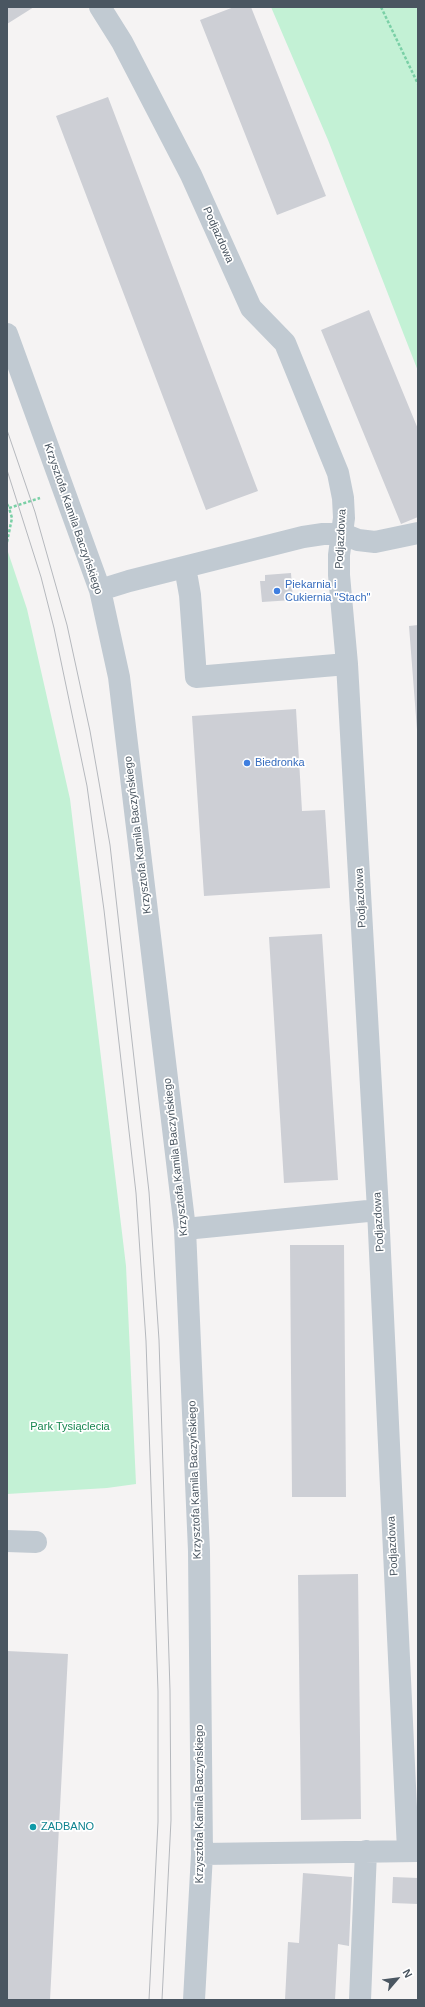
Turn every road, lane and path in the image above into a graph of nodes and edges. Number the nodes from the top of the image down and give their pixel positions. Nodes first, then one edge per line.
1 (100, 7) edge
2 (381, 7) edge
3 (418, 84) edge
4 (7, 334) edge
5 (38, 498) dead end
6 (7, 504) edge
7 (9, 508) junction
8 (418, 533) edge
9 (343, 534) junction
10 (7, 542) edge
11 (185, 568) junction
12 (100, 590) junction
13 (347, 664) junction
14 (378, 1210) junction
15 (185, 1229) junction
16 (7, 1541) edge
17 (36, 1542) dead end
18 (366, 1851) junction
19 (413, 1851) edge
20 (202, 1854) junction
21 (194, 2000) edge
22 (360, 2000) edge

1 - 9 street, Podjazdowa
2 - 3 path
4 - 12 street, Krzysztofa Kamila Baczyńskiego
5 - 7 path
6 - 7 path
7 - 10 path
8 - 9 street
9 - 11 street
9 - 13 street, Podjazdowa
11 - 12 street
11 - 13 street
12 - 15 street, Krzysztofa Kamila Baczyńskiego
13 - 14 street, Podjazdowa
14 - 15 street
14 - 19 street, Podjazdowa
15 - 20 street, Krzysztofa Kamila Baczyńskiego
16 - 17 street
18 - 19 street
18 - 20 street
18 - 22 street
20 - 21 street, Krzysztofa Kamila Baczyńskiego

